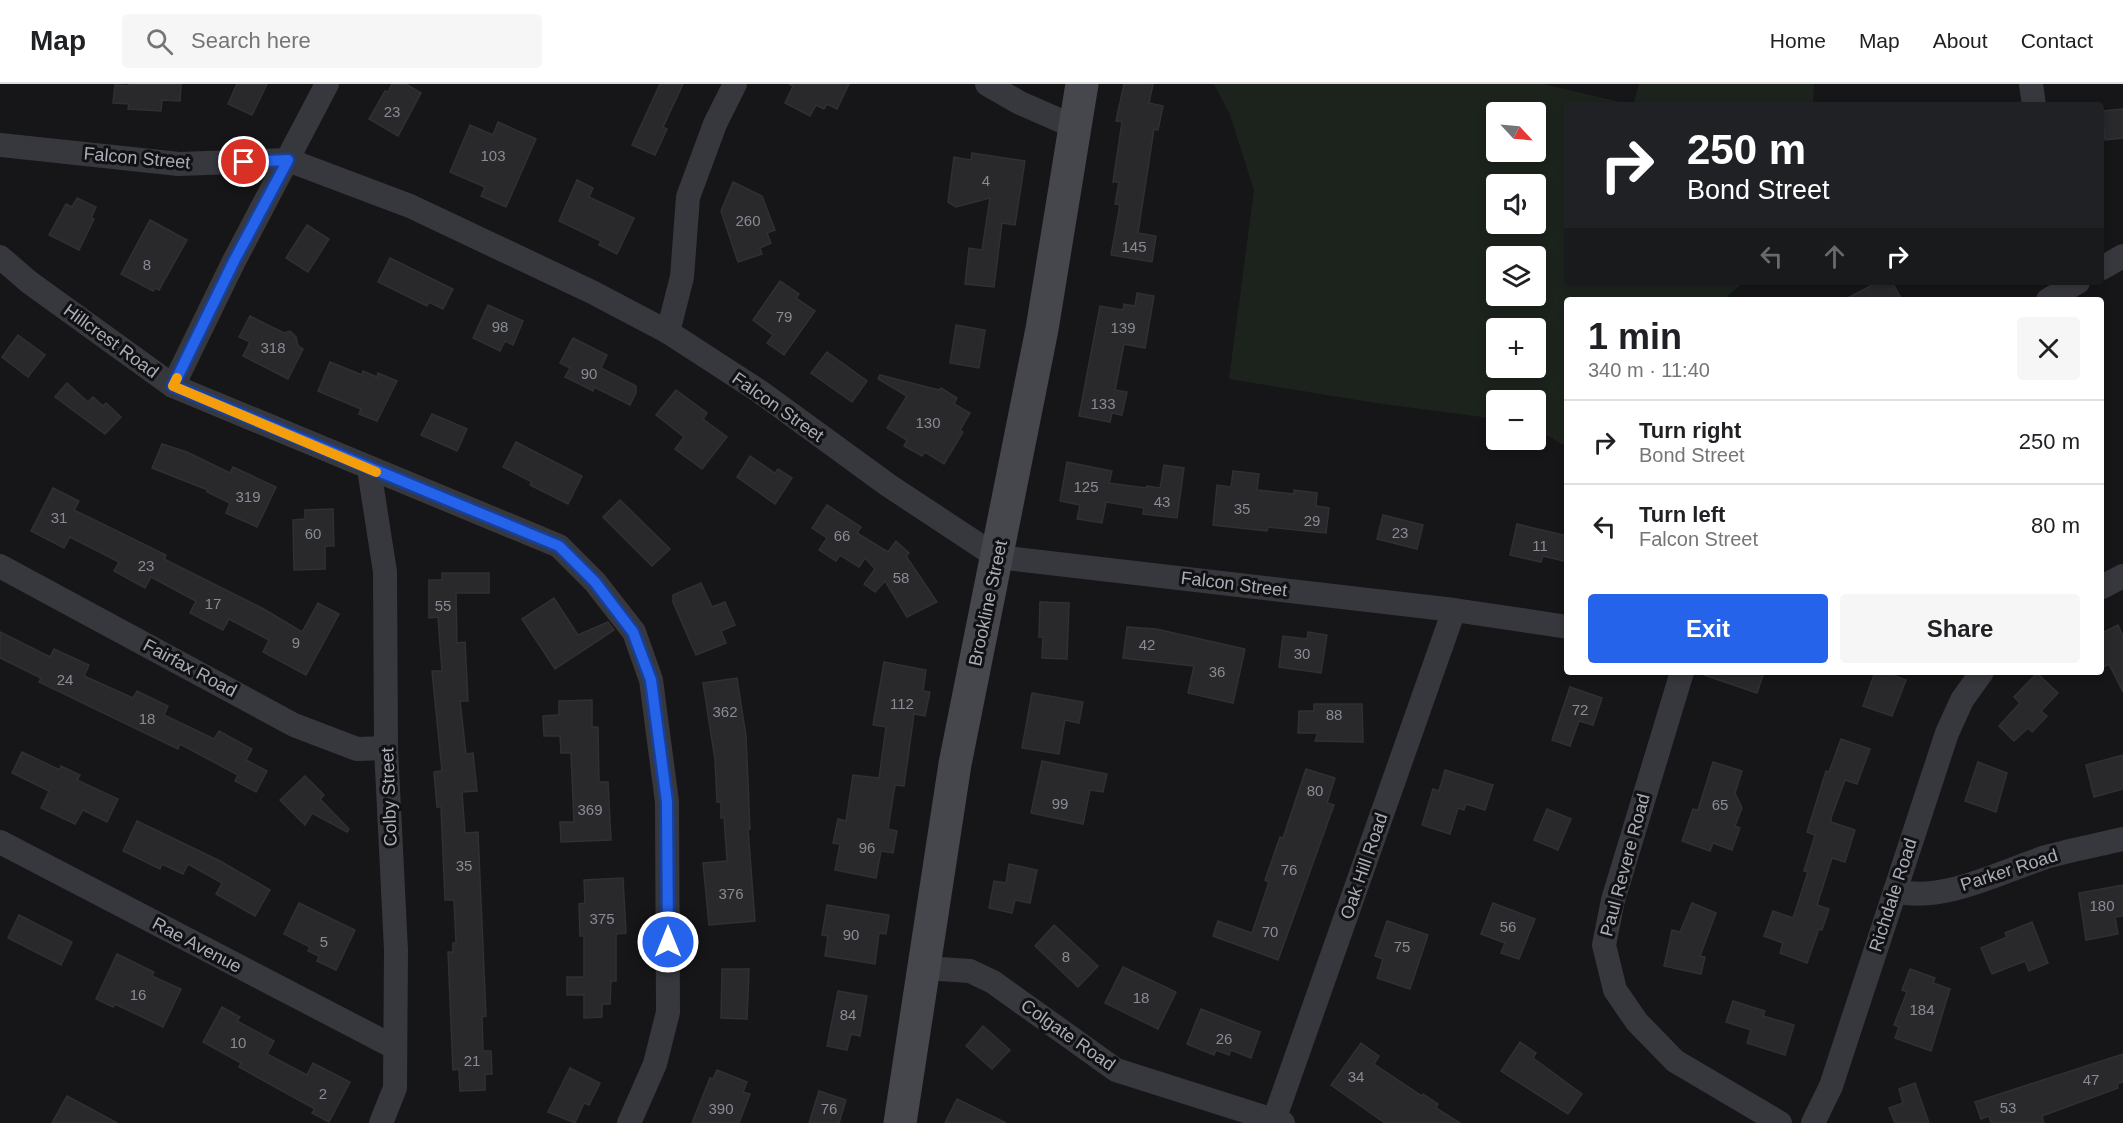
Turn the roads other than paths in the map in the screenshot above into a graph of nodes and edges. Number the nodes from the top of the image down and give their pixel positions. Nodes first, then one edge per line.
1 (327, 84) edge
2 (735, 84) edge
3 (987, 84) edge
4 (1082, 84) edge
5 (2031, 84) edge
6 (2034, 102) edge
7 (1075, 127) junction
8 (0, 145) edge
9 (288, 160) junction
10 (2123, 256) edge
11 (0, 257) edge
12 (2104, 267) edge
13 (668, 332) junction
14 (173, 386) junction
15 (369, 469) junction
16 (997, 557) junction
17 (0, 566) edge
18 (2123, 576) edge
19 (2104, 586) edge
20 (1454, 610) junction
21 (1564, 626) edge
22 (1681, 675) edge
23 (1980, 675) edge
24 (386, 748) junction
25 (2123, 839) edge
26 (0, 842) edge
27 (1895, 891) junction
28 (925, 968) junction
29 (394, 1047) junction
30 (1277, 1122) edge
31 (381, 1123) edge
32 (629, 1123) edge
33 (900, 1123) edge
34 (1780, 1123) edge
35 (1813, 1123) edge

1 - 9 street
2 - 13 street
3 - 7 street
4 - 7 street, Brookline Street
5 - 6 street
7 - 16 street, Brookline Street
8 - 9 street, Falcon Street
9 - 13 street, Falcon Street
9 - 14 street
10 - 12 street
11 - 14 street, Hillcrest Road
13 - 16 street, Falcon Street
14 - 15 street, Hillcrest Road
15 - 24 street, Colby Street
15 - 32 street, Hillcrest Road
16 - 20 street, Falcon Street
16 - 28 street, Brookline Street
17 - 24 street, Fairfax Road
18 - 19 street
20 - 21 street, Falcon Street
20 - 30 street, Oak Hill Road
22 - 34 street, Paul Revere Road
23 - 27 street, Richdale Road
24 - 29 street, Colby Street
25 - 27 street, Parker Road
26 - 29 street, Rae Avenue
27 - 35 street, Richdale Road
28 - 30 street, Colgate Road
28 - 33 street, Brookline Street
29 - 31 street, Colby Street

